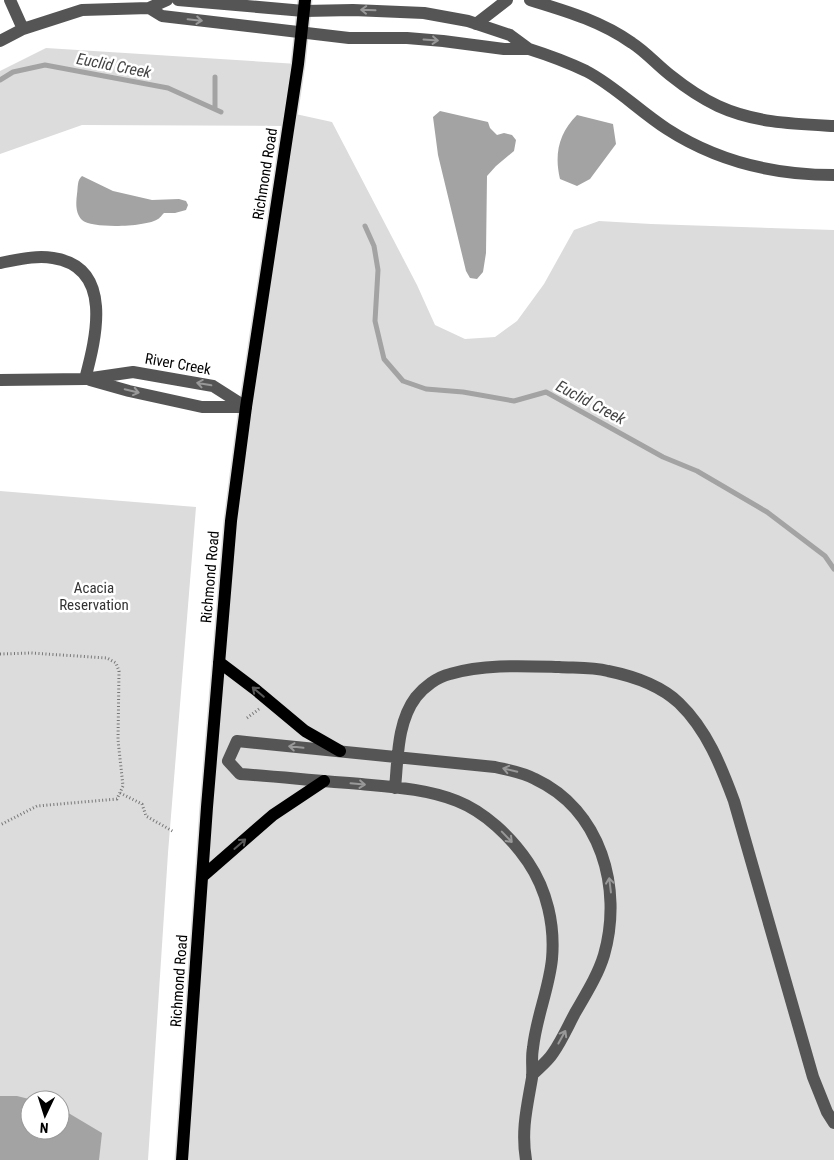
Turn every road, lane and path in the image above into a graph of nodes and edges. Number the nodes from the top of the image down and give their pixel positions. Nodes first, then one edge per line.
1 (10, 0) edge
2 (167, 0) edge
3 (178, 0) edge
4 (507, 0) edge
5 (530, 0) edge
6 (305, 6) edge
7 (149, 8) junction
8 (476, 24) junction
9 (23, 29) junction
10 (302, 32) junction
11 (0, 41) edge
12 (529, 49) junction
13 (834, 126) edge
14 (834, 175) edge
15 (0, 264) edge
16 (85, 379) junction
17 (0, 380) edge
18 (246, 407) junction
19 (0, 654) edge
20 (219, 662) junction
21 (262, 707) dead end
22 (247, 718) dead end
23 (340, 751) junction
24 (398, 757) junction
25 (324, 781) junction
26 (395, 788) junction
27 (120, 794) junction
28 (0, 825) edge
29 (174, 832) dead end
30 (203, 876) junction
31 (532, 1075) junction
32 (834, 1123) edge
33 (182, 1160) edge
34 (526, 1160) edge

1 - 9 street
2 - 7 street
3 - 6 street
4 - 8 street
5 - 13 street
8 -> 6 street
6 - 10 main road, Richmond Road
7 - 9 street
7 -> 10 street
8 - 12 street
9 - 11 street
10 -> 12 street
10 - 18 main road, Richmond Road
12 - 14 street
15 - 16 street
16 - 17 street, River Creek
16 -> 18 street, River Creek
18 -> 16 street, River Creek
18 - 20 main road, Richmond Road
19 - 27 path
23 -> 20 main road
20 - 30 main road, Richmond Road
21 - 22 path
23 - 24 street
23 -> 25 street
24 - 26 street
31 -> 24 street
24 - 32 street
25 -> 26 street
30 -> 25 main road
26 -> 31 street
27 - 28 path
27 - 29 path
30 - 33 main road, Richmond Road
31 - 34 street

